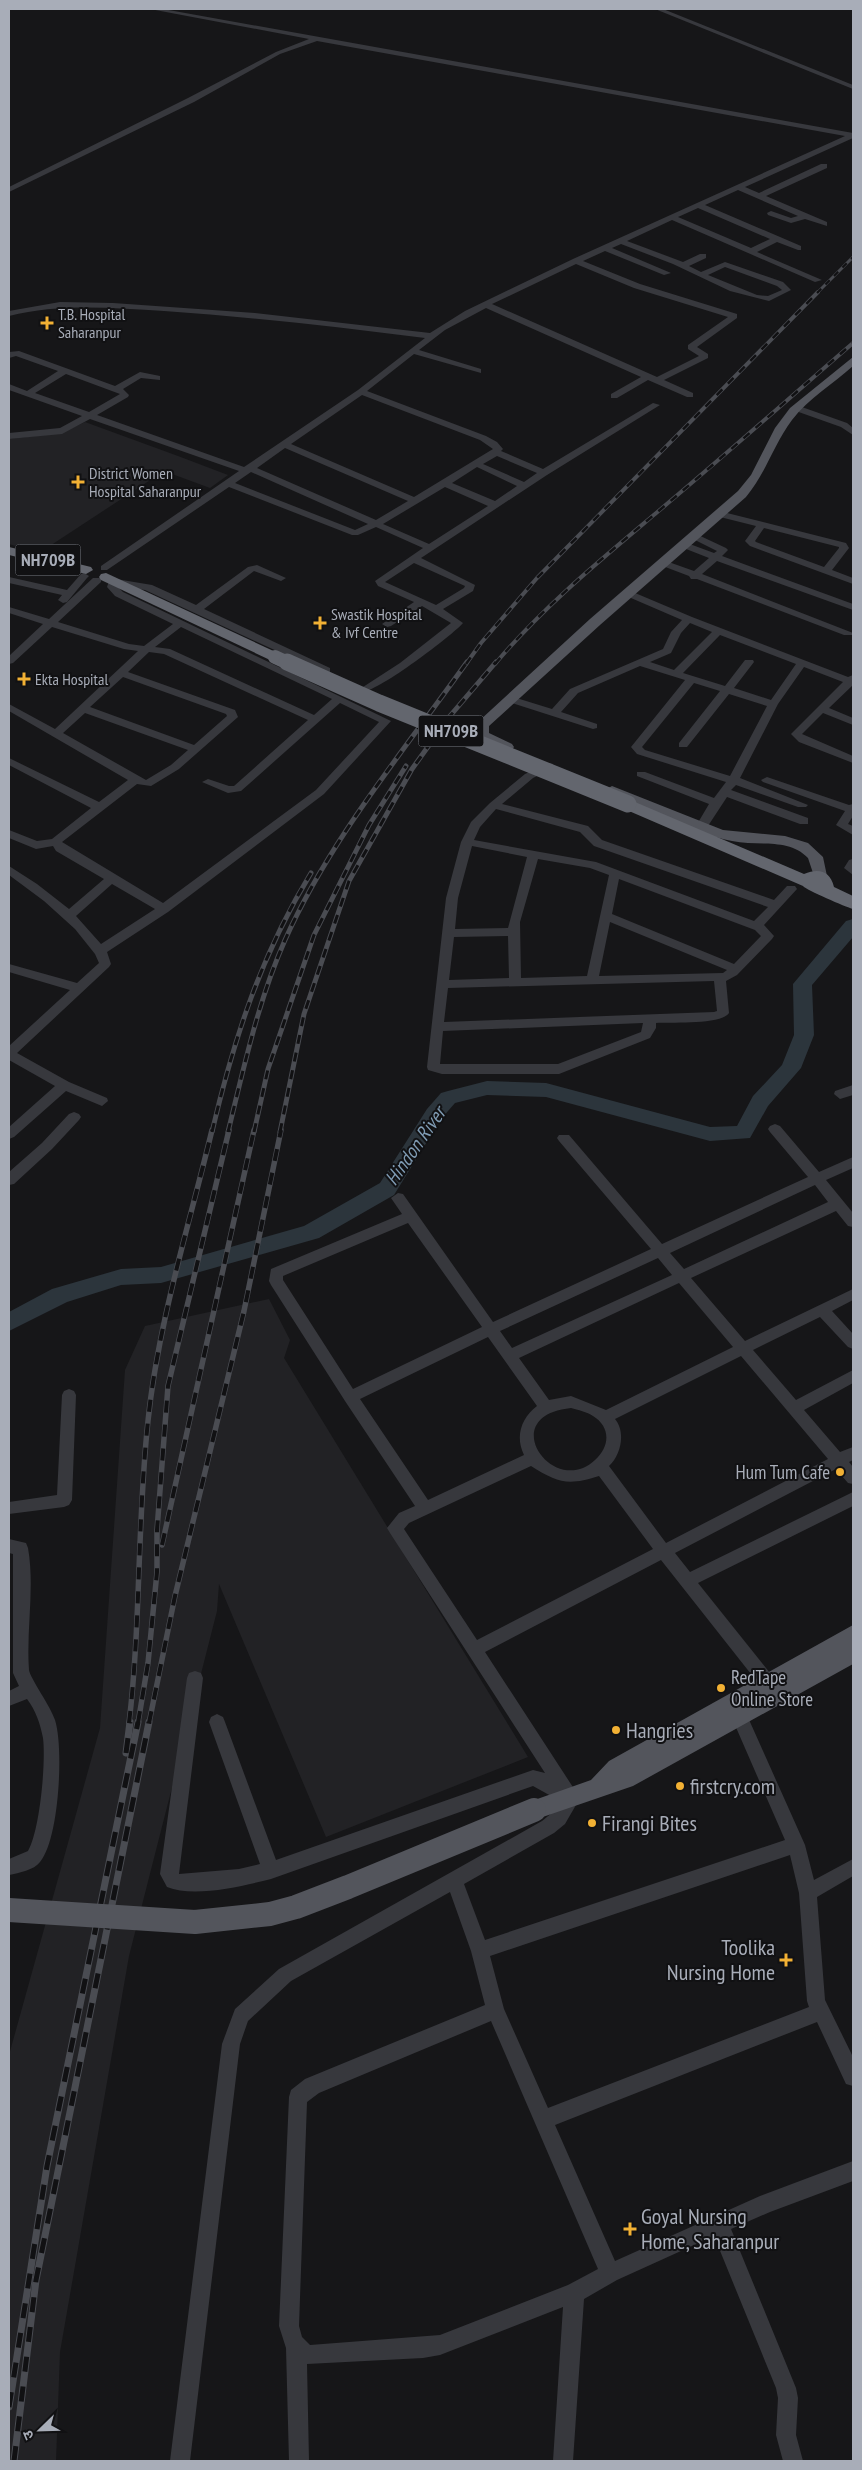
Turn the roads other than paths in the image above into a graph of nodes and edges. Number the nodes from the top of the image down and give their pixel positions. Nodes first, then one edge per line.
1 (153, 9) edge
2 (658, 9) edge
3 (318, 38) junction
4 (853, 87) edge
5 (853, 135) edge
6 (824, 166) dead end
7 (740, 188) junction
8 (9, 190) edge
9 (760, 196) junction
10 (700, 206) junction
11 (771, 213) dead end
12 (805, 216) junction
13 (673, 218) junction
14 (824, 224) dead end
15 (776, 239) junction
16 (621, 241) junction
17 (605, 248) junction
18 (798, 248) dead end
19 (750, 251) junction
20 (703, 256) dead end
21 (576, 261) junction
22 (682, 266) junction
23 (668, 272) dead end
24 (701, 275) junction
25 (818, 280) dead end
26 (487, 304) junction
27 (9, 313) edge
28 (432, 336) junction
29 (413, 351) junction
30 (9, 355) edge
31 (851, 364) edge
32 (66, 370) junction
33 (478, 371) dead end
34 (647, 377) junction
35 (157, 378) dead end
36 (656, 381) junction
37 (9, 388) edge
38 (116, 389) junction
39 (361, 392) junction
40 (28, 394) junction
41 (614, 396) dead end
42 (690, 396) dead end
43 (656, 406) dead end
44 (796, 408) junction
45 (91, 416) junction
46 (853, 430) edge
47 (9, 436) edge
48 (284, 444) junction
49 (496, 452) junction
50 (477, 464) junction
51 (246, 469) junction
52 (544, 473) junction
53 (228, 483) junction
54 (445, 484) junction
55 (524, 486) junction
56 (415, 502) junction
57 (495, 505) junction
58 (719, 514) junction
59 (378, 523) junction
60 (761, 525) junction
61 (689, 541) junction
62 (430, 548) junction
63 (9, 551) edge
64 (714, 558) junction
65 (414, 559) junction
66 (663, 563) junction
67 (826, 571) junction
68 (101, 576) junction
69 (694, 576) junction
70 (281, 578) dead end
71 (9, 580) edge
72 (853, 581) edge
73 (628, 593) junction
74 (69, 594) junction
75 (421, 602) junction
76 (853, 607) edge
77 (436, 609) junction
78 (9, 610) edge
79 (198, 611) junction
80 (688, 619) junction
81 (45, 622) junction
82 (180, 623) junction
83 (387, 624) dead end
84 (718, 631) junction
85 (848, 633) dead end
86 (9, 649) edge
87 (146, 649) junction
88 (9, 661) edge
89 (749, 662) dead end
90 (802, 662) junction
91 (641, 663) junction
92 (122, 673) junction
93 (676, 674) junction
94 (692, 679) junction
95 (852, 680) edge
96 (367, 689) junction
97 (727, 690) junction
98 (338, 699) junction
99 (389, 699) dead end
100 (510, 699) junction
101 (772, 704) junction
102 (9, 707) edge
103 (821, 708) junction
104 (85, 709) junction
105 (553, 714) junction
106 (316, 720) junction
107 (853, 722) edge
108 (593, 726) dead end
109 (56, 734) junction
110 (683, 745) dead end
111 (196, 750) junction
112 (853, 760) edge
113 (9, 761) edge
114 (551, 765) junction
115 (641, 774) dead end
116 (136, 780) junction
117 (733, 780) junction
118 (766, 781) junction
119 (208, 782) dead end
120 (725, 792) junction
121 (716, 803) junction
122 (802, 804) dead end
123 (494, 805) junction
124 (99, 807) junction
125 (853, 809) edge
126 (804, 821) dead end
127 (702, 826) junction
128 (853, 831) edge
129 (9, 834) edge
130 (56, 842) junction
131 (467, 842) junction
132 (534, 854) junction
133 (853, 863) edge
134 (9, 870) edge
135 (853, 871) edge
136 (615, 873) junction
137 (112, 878) junction
138 (817, 881) junction
139 (791, 889) dead end
140 (846, 900) edge
141 (776, 905) junction
142 (164, 910) junction
143 (606, 916) junction
144 (67, 917) junction
145 (758, 927) junction
146 (512, 932) junction
147 (448, 933) junction
148 (100, 951) junction
149 (9, 968) edge
150 (736, 969) junction
151 (720, 977) junction
152 (592, 980) junction
153 (515, 982) junction
154 (442, 984) junction
155 (79, 988) junction
156 (649, 1020) junction
157 (437, 1027) junction
158 (9, 1053) edge
159 (64, 1085) junction
160 (853, 1090) edge
161 (840, 1094) dead end
162 (102, 1101) dead end
163 (74, 1117) dead end
164 (775, 1130) dead end
165 (9, 1134) edge
166 (564, 1138) dead end
167 (853, 1162) edge
168 (9, 1180) edge
169 (815, 1180) junction
170 (398, 1198) dead end
171 (837, 1204) junction
172 (410, 1216) junction
173 (853, 1221) edge
174 (662, 1251) junction
175 (682, 1276) junction
176 (853, 1294) edge
177 (822, 1310) junction
178 (491, 1329) junction
179 (853, 1343) edge
180 (743, 1350) junction
181 (510, 1356) junction
182 (853, 1376) edge
183 (69, 1395) dead end
184 (350, 1397) junction
185 (546, 1407) junction
186 (793, 1409) junction
187 (605, 1418) junction
188 (853, 1453) edge
189 (533, 1458) junction
190 (838, 1461) junction
191 (601, 1467) junction
192 (853, 1478) edge
193 (853, 1499) edge
194 (9, 1508) edge
195 (426, 1508) junction
196 (9, 1546) edge
197 (664, 1552) junction
198 (688, 1581) junction
199 (853, 1634) edge
200 (474, 1650) junction
201 (853, 1654) edge
202 (195, 1678) dead end
203 (768, 1682) junction
204 (31, 1689) junction
205 (9, 1699) edge
206 (736, 1709) junction
207 (217, 1722) dead end
208 (572, 1798) junction
209 (796, 1845) junction
210 (9, 1867) edge
211 (853, 1867) edge
212 (272, 1870) junction
213 (454, 1879) junction
214 (808, 1893) junction
215 (9, 1910) edge
216 (480, 1951) junction
217 (495, 2010) junction
218 (820, 2012) junction
219 (853, 2077) edge
220 (545, 2119) junction
221 (853, 2170) edge
222 (720, 2226) junction
223 (610, 2273) junction
224 (574, 2294) junction
225 (296, 2348) junction
226 (180, 2461) edge
227 (298, 2461) edge
228 (563, 2461) edge
229 (793, 2461) edge

1 - 3 street
2 - 4 street
3 - 5 street
3 - 8 street
5 - 7 street
6 - 9 street
7 - 9 street
7 - 10 street
9 - 12 street
10 - 13 street
10 - 15 street
11 - 12 street
12 - 14 street
13 - 16 street
13 - 19 street
15 - 18 street
15 - 19 street
16 - 17 street
16 - 22 street
17 - 21 street
17 - 23 street
19 - 25 street
20 - 22 street
21 - 26 street
21 - 36 street
22 - 24 street
24 - 24 street
26 - 28 street
26 - 34 street
27 - 28 street
28 - 29 street
29 - 33 street
29 - 39 street
30 - 32 street
31 - 44 main road
32 - 38 street
32 - 40 street
34 - 36 street
34 - 41 street
35 - 38 street
36 - 42 street
37 - 40 street
38 - 45 street
39 - 48 street
39 - 49 street
40 - 45 street
43 - 52 street
44 - 46 street
44 - 58 main road
45 - 47 street
45 - 51 street
48 - 51 street
48 - 56 street
49 - 50 street
49 - 52 street
50 - 54 street
50 - 55 street
51 - 53 street
51 - 59 street
52 - 55 street
53 - 59 street
53 - 68 street
54 - 56 street
54 - 57 street
55 - 57 street
56 - 59 street
57 - 62 street
58 - 60 street
58 - 61 main road
59 - 62 street
60 - 67 street
60 - 67 street
61 - 64 street
61 - 66 main road
62 - 65 street
63 - 68 highway, NH709B
64 - 69 street
64 - 76 street
65 - 75 street
65 - 77 street
66 - 69 street
66 - 73 main road
67 - 72 street
68 - 74 street
68 - 79 street
68 - 81 street
68 - 82 street
68 - 138 highway, NH709B, bridge
69 - 85 street
70 - 79 street
71 - 74 street
73 - 80 street
73 - 100 main road
74 - 81 street
75 - 77 street
75 - 83 street
77 - 96 street
78 - 81 street
79 - 96 street
80 - 84 street
80 - 91 street
81 - 86 street
81 - 87 street
81 - 88 street
82 - 87 street
82 - 98 street
84 - 90 street
84 - 93 street
87 - 92 street
87 - 106 street
89 - 97 street
90 - 95 street
90 - 101 street
91 - 93 street
91 - 105 street
92 - 104 street
92 - 111 street
93 - 94 street
94 - 97 street
94 - 117 street
95 - 103 street
96 - 99 street
97 - 101 street
97 - 110 street
98 - 106 street
98 - 142 street
100 - 105 street
100 - 114 main road
101 - 117 street
102 - 109 street
103 - 107 street
103 - 112 street
104 - 109 street
104 - 111 street
105 - 108 street
106 - 119 street
109 - 116 street
111 - 116 street
113 - 124 street
114 - 123 street
114 - 127 main road
115 - 121 street
116 - 124 street
117 - 118 street
117 - 120 street
118 - 122 street
118 - 125 street
120 - 121 street
120 - 126 street
121 - 127 street
123 - 131 street
123 - 141 street
124 - 130 street
125 - 128 street
127 - 138 main road
129 - 130 street
130 - 137 street
131 - 132 street
131 - 147 street
132 - 136 street
132 - 146 street
133 - 135 street
134 - 144 street
136 - 143 street
136 - 145 street
137 - 142 street
137 - 144 street
138 - 140 highway, NH709B
139 - 141 street
141 - 145 street
142 - 148 street
143 - 150 street
143 - 152 street
144 - 148 street
145 - 150 street
146 - 147 street
146 - 153 street
147 - 154 street
148 - 155 street
149 - 155 street
150 - 151 street
151 - 152 street
151 - 156 street
152 - 153 street
153 - 154 street
154 - 157 street
155 - 158 street
156 - 157 street
156 - 157 street
158 - 159 street
159 - 162 street
159 - 165 street
160 - 161 street
163 - 168 street
164 - 169 street
166 - 174 street
167 - 169 street
169 - 171 street
169 - 174 street
170 - 172 street
171 - 173 street
171 - 175 street
172 - 178 street
172 - 184 street
174 - 175 street
174 - 178 street
175 - 180 street
175 - 181 street
176 - 177 street
177 - 179 street
177 - 180 street
178 - 181 street
178 - 184 street
180 - 186 street
180 - 187 street
181 - 185 street
182 - 186 street
183 - 194 street
184 - 195 street
185 - 187 street
185 - 189 street
186 - 190 street
187 - 191 street
188 - 190 street
189 - 191 street
189 - 195 street
190 - 192 street
190 - 197 street
191 - 197 street
193 - 198 street
195 - 200 street
196 - 204 street
197 - 198 street
197 - 200 street
198 - 203 street
199 - 203 main road
200 - 208 street
201 - 206 main road
202 - 212 street
203 - 206 main road
204 - 205 street
204 - 210 street
206 - 208 main road
206 - 209 street
207 - 212 street
208 - 212 street
208 - 213 street
208 - 215 main road, bridge
209 - 214 street
209 - 216 street
211 - 214 street
213 - 216 street
213 - 226 street
214 - 218 street
216 - 217 street
217 - 220 street
217 - 225 street
218 - 219 street
218 - 220 street
220 - 223 street
221 - 222 street
222 - 223 street
222 - 229 street
223 - 224 street
224 - 225 street
224 - 228 street
225 - 227 street

